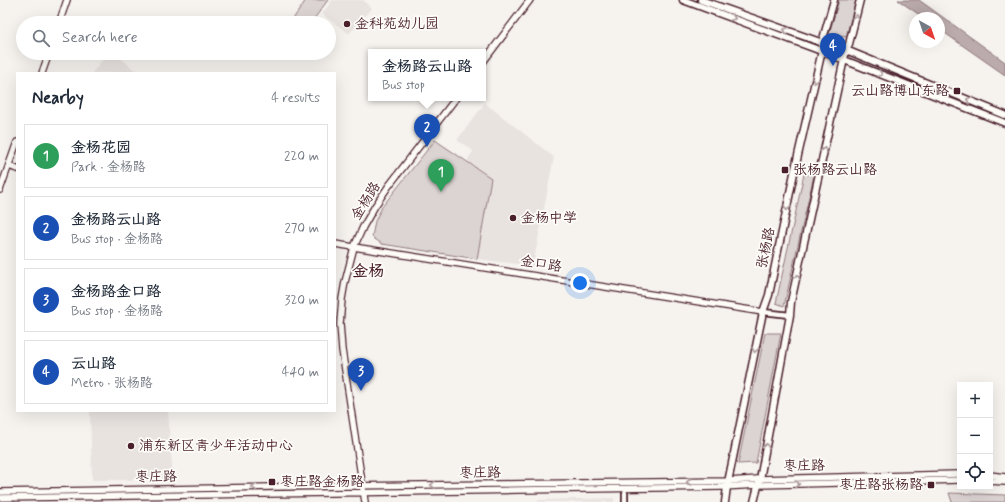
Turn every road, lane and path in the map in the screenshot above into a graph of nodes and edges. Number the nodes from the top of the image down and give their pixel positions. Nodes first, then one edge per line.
1 (68, 0) edge
2 (530, 0) edge
3 (683, 0) edge
4 (701, 0) edge
5 (834, 0) edge
6 (860, 0) edge
7 (62, 16) edge
8 (823, 43) junction
9 (846, 50) junction
10 (821, 51) junction
11 (486, 58) edge
12 (47, 60) edge
13 (844, 60) junction
14 (42, 72) edge
15 (454, 101) edge
16 (1005, 115) edge
17 (1005, 123) edge
18 (16, 145) edge
19 (9, 166) junction
20 (16, 169) edge
21 (0, 190) edge
22 (336, 244) edge
23 (354, 247) junction
24 (763, 312) junction
25 (790, 315) junction
26 (957, 474) edge
27 (993, 475) edge
28 (1005, 477) edge
29 (957, 480) edge
30 (993, 481) edge
31 (759, 482) junction
32 (1005, 482) edge
33 (727, 484) junction
34 (363, 489) junction
35 (0, 492) edge
36 (625, 493) dead end
37 (100, 496) edge
38 (0, 498) edge
39 (365, 502) edge
40 (625, 502) edge
41 (725, 502) edge
42 (754, 502) edge

1 - 7 street
2 - 11 street
3 -> 10 main road
8 -> 4 main road
5 - 8 main road, 张杨路
9 -> 6 main road
8 - 9 main road
8 - 10 main road, 张杨路
9 - 13 main road
16 -> 9 main road
10 - 13 main road
10 -> 24 main road, 张杨路
12 - 14 street
13 -> 17 main road
25 -> 13 main road
15 - 23 street, 金杨路
18 - 19 street
19 - 20 street
19 - 21 street
22 - 23 street, 金口路
23 - 24 street, 金口路
23 - 34 street, 金杨路
24 - 25 street, 金口路
24 -> 33 main road, 张杨路
31 -> 25 main road
26 - 31 street, 枣庄路
27 - 28 street
31 -> 29 street, 枣庄路
30 - 32 street
31 - 33 street, 枣庄路
31 - 42 main road
33 - 34 street, 枣庄路
33 - 41 main road, 张杨路
34 - 37 street, 枣庄路
34 - 39 street, 金杨路
35 - 37 street, 枣庄路
36 - 40 street
37 - 38 street, 枣庄路

